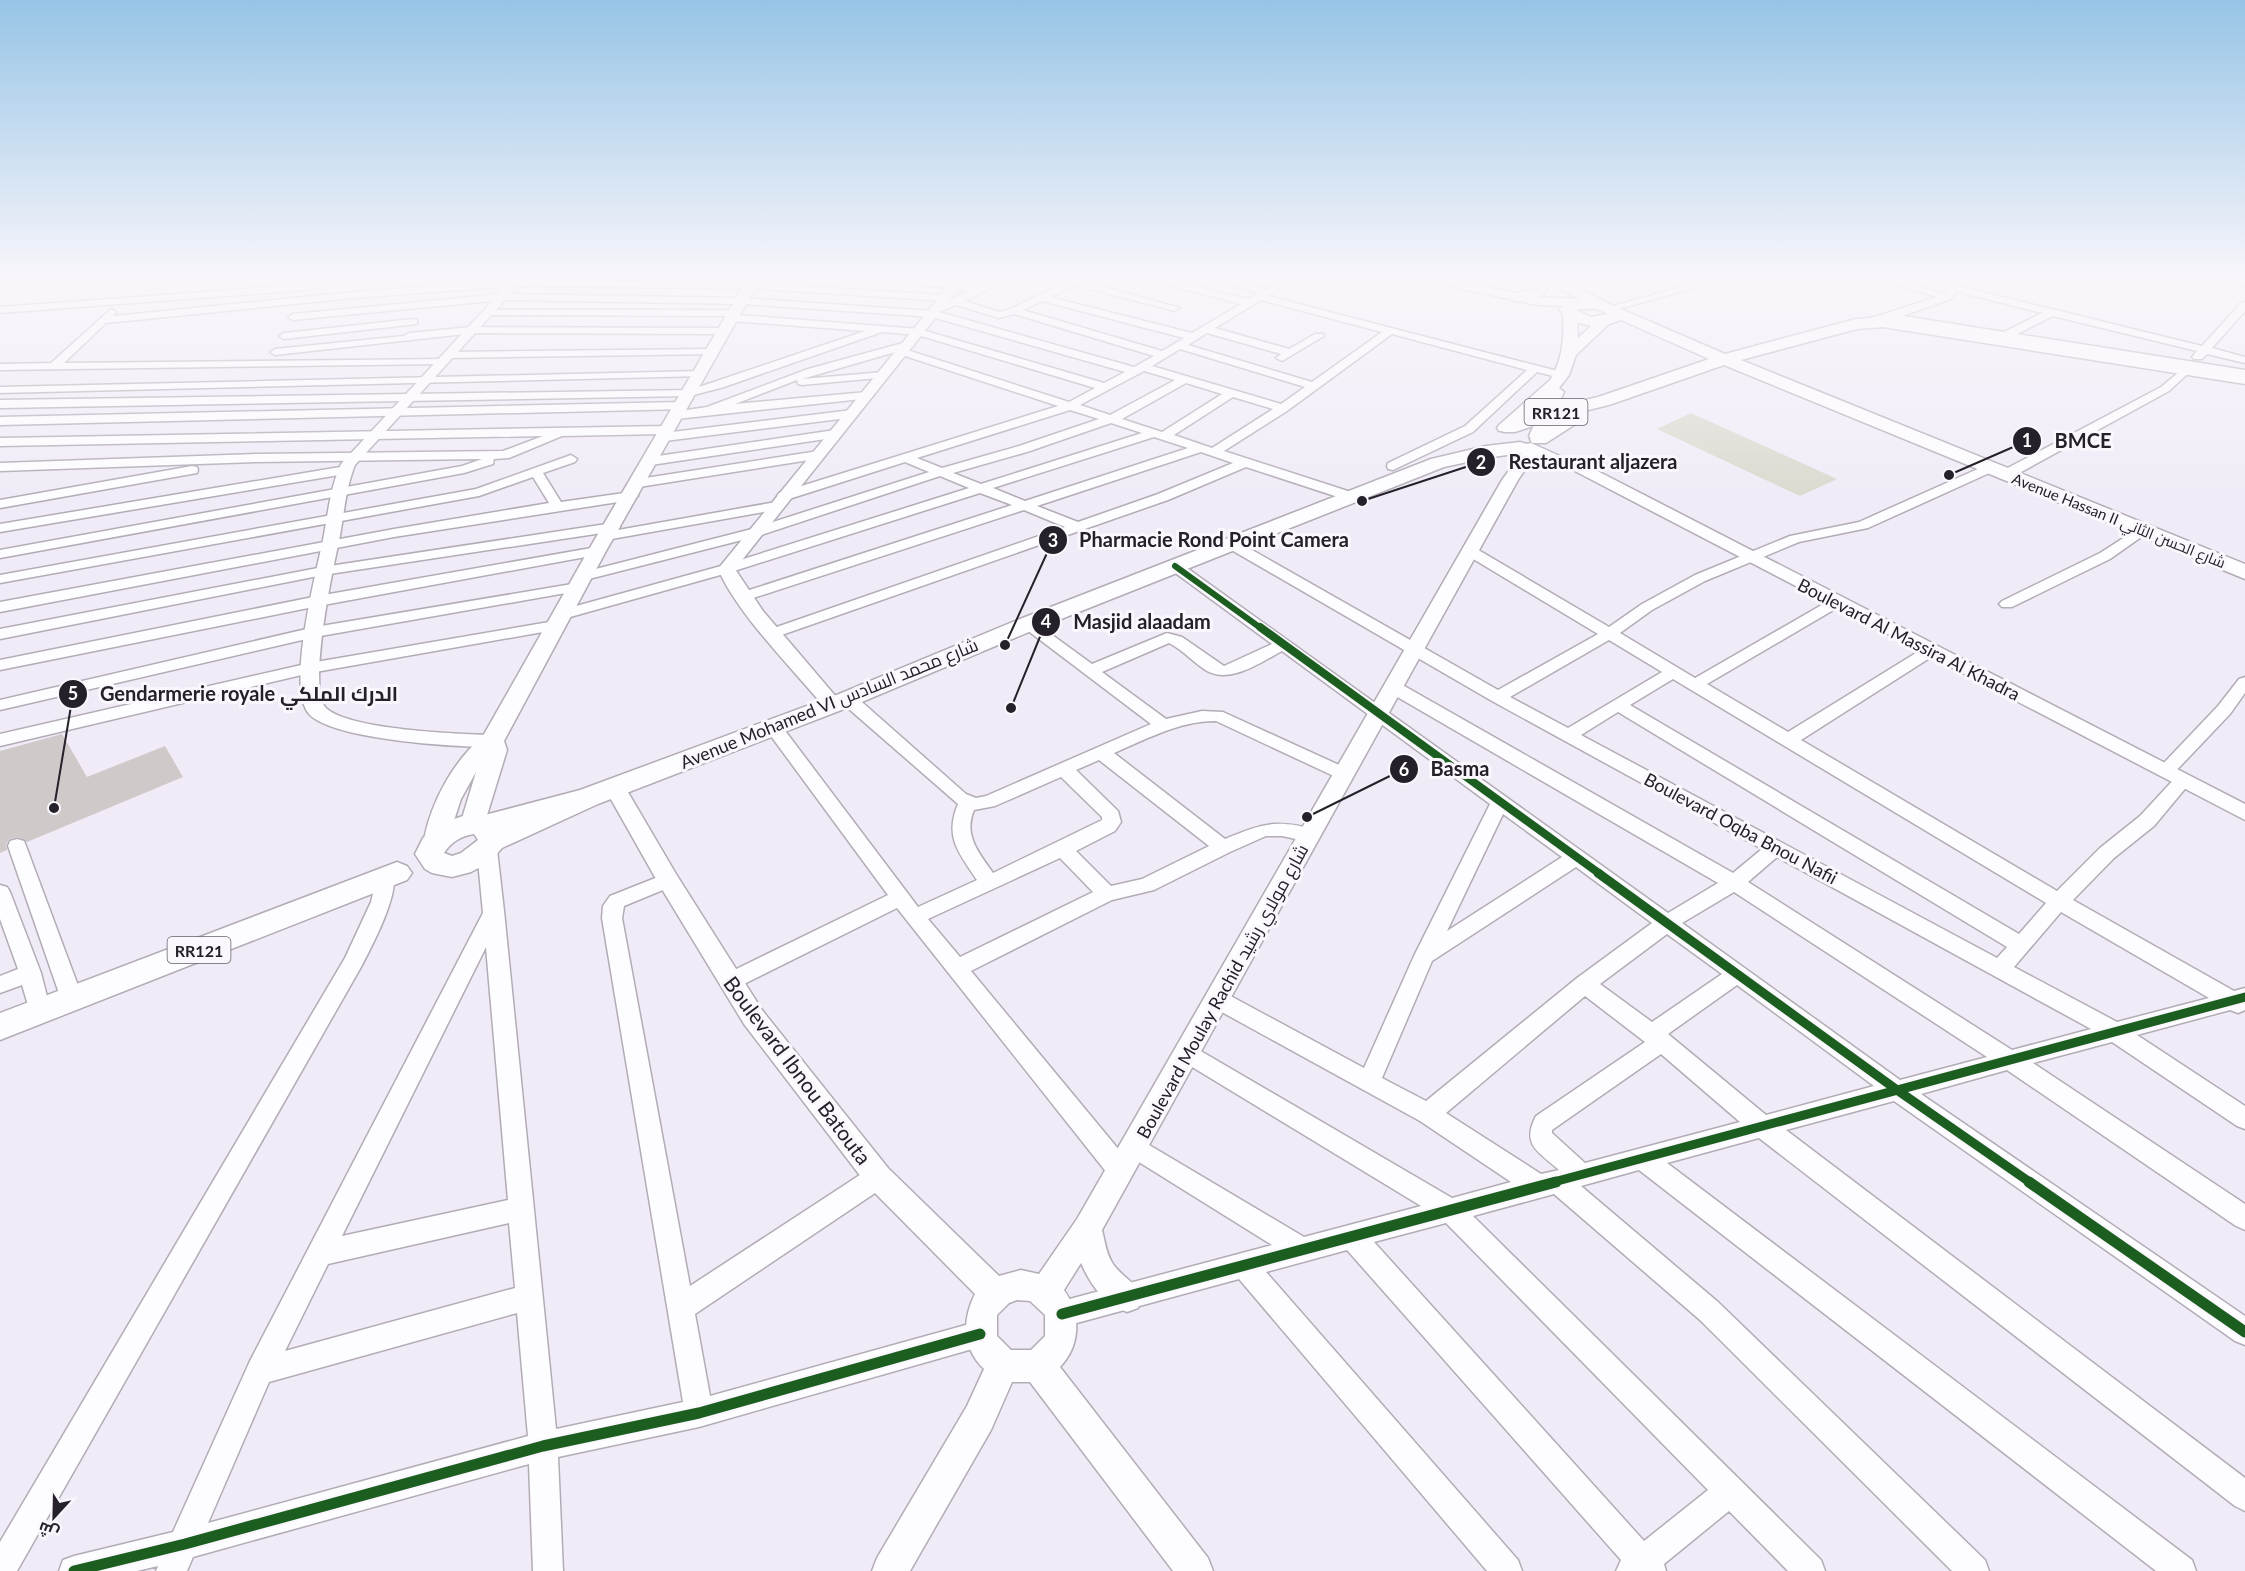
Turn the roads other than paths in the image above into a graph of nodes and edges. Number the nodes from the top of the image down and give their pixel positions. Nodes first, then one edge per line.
1 (70, 351) edge
2 (281, 351) edge
3 (400, 351) edge
4 (452, 351) edge
5 (817, 351) edge
6 (879, 351) edge
7 (903, 351) edge
8 (934, 351) edge
9 (951, 351) edge
10 (1084, 351) edge
11 (1151, 351) edge
12 (1171, 351) edge
13 (1198, 351) edge
14 (1285, 351) edge
15 (1294, 351) edge
16 (1363, 351) edge
17 (1465, 351) edge
18 (1706, 351) edge
19 (1754, 351) edge
20 (2092, 351) edge
21 (2204, 351) edge
22 (2210, 351) edge
23 (275, 352) joint
24 (712, 352) joint
25 (1571, 352) edge
26 (1291, 353) junction
27 (1164, 355) junction
28 (446, 358) junction
29 (1725, 359) junction
30 (2245, 360) edge
31 (395, 361) junction
32 (269, 363) junction
33 (54, 366) junction
34 (0, 367) edge
35 (2189, 367) junction
36 (1139, 369) junction
37 (1534, 369) junction
38 (1260, 370) junction
39 (2245, 373) edge
40 (700, 374) junction
41 (884, 375) junction
42 (1558, 379) junction
43 (2245, 379) edge
44 (425, 380) junction
45 (1185, 380) junction
46 (782, 383) junction
47 (1314, 386) junction
48 (1105, 387) junction
49 (0, 390) edge
50 (1232, 393) junction
51 (867, 396) junction
52 (408, 399) junction
53 (1603, 401) junction
54 (0, 404) edge
55 (683, 405) junction
56 (1070, 406) junction
57 (1283, 408) junction
58 (709, 410) junction
59 (396, 413) junction
60 (852, 414) junction
61 (1548, 414) junction
62 (1112, 419) junction
63 (0, 421) edge
64 (567, 431) junction
65 (666, 433) junction
66 (376, 434) junction
67 (835, 434) junction
68 (1159, 435) junction
69 (0, 442) edge
70 (1520, 444) junction
71 (1208, 450) junction
72 (818, 455) junction
73 (505, 456) junction
74 (903, 457) junction
75 (256, 458) junction
76 (571, 459) dead end
77 (651, 461) junction
78 (1246, 462) junction
79 (350, 463) junction
80 (1574, 464) junction
81 (1393, 466) dead end
82 (0, 467) edge
83 (464, 469) junction
84 (1999, 470) junction
85 (536, 472) junction
86 (941, 472) junction
87 (635, 489) junction
88 (983, 489) junction
89 (339, 492) junction
90 (479, 492) junction
91 (1352, 497) junction
92 (780, 501) junction
93 (0, 504) edge
94 (1024, 505) junction
95 (557, 506) junction
96 (496, 515) junction
97 (335, 517) junction
98 (1078, 527) junction
99 (0, 528) edge
100 (2142, 530) junction
101 (753, 533) junction
102 (606, 538) junction
103 (331, 543) junction
104 (1233, 545) junction
105 (1470, 551) junction
106 (0, 554) edge
107 (1752, 557) junction
108 (1175, 566) junction
109 (726, 569) junction
110 (323, 571) junction
111 (2245, 572) edge
112 (0, 579) edge
113 (582, 582) junction
114 (742, 597) junction
115 (318, 601) junction
116 (1837, 603) junction
117 (2007, 604) dead end
118 (0, 607) edge
119 (559, 620) junction
120 (1028, 624) junction
121 (315, 633) junction
122 (773, 633) junction
123 (1610, 633) junction
124 (0, 634) edge
125 (1283, 645) junction
126 (1415, 648) junction
127 (1930, 651) junction
128 (0, 665) edge
129 (310, 668) junction
130 (1091, 671) junction
131 (1675, 671) junction
132 (2245, 682) edge
133 (1696, 684) junction
134 (1393, 687) junction
135 (1498, 697) junction
136 (841, 702) junction
137 (0, 705) edge
138 (1618, 705) junction
139 (1378, 714) junction
140 (1163, 725) junction
141 (774, 728) junction
142 (1568, 735) junction
143 (0, 740) edge
144 (1790, 740) junction
145 (492, 741) junction
146 (1102, 753) junction
147 (1065, 770) junction
148 (1344, 774) junction
149 (2174, 776) junction
150 (615, 787) junction
151 (968, 801) junction
152 (1500, 802) junction
153 (2245, 813) edge
154 (1310, 835) junction
155 (483, 836) junction
156 (17, 846) dead end
157 (1224, 847) junction
158 (1776, 847) junction
159 (1063, 849) junction
160 (440, 854) junction
161 (1577, 856) junction
162 (391, 875) junction
163 (489, 879) junction
164 (668, 880) junction
165 (989, 883) junction
166 (1734, 883) junction
167 (0, 892) edge
168 (1107, 894) junction
169 (900, 897) junction
170 (2059, 900) junction
171 (494, 911) junction
172 (915, 917) junction
173 (5, 919) edge
174 (1668, 922) junction
175 (2021, 945) junction
176 (1424, 957) junction
177 (957, 968) junction
178 (2001, 968) junction
179 (30, 973) junction
180 (1736, 975) junction
181 (731, 981) junction
182 (1585, 984) junction
183 (0, 985) edge
184 (72, 999) junction
185 (1217, 999) junction
186 (2241, 1002) edge
187 (40, 1012) junction
188 (0, 1027) edge
189 (2115, 1032) junction
190 (1657, 1038) junction
191 (1187, 1052) junction
192 (2010, 1060) junction
193 (1369, 1081) junction
194 (1897, 1090) junction
195 (1428, 1114) junction
196 (2245, 1119) edge
197 (1763, 1126) junction
198 (1134, 1147) junction
199 (1643, 1159) junction
200 (1120, 1170) junction
201 (878, 1177) junction
202 (1559, 1181) junction
203 (519, 1209) junction
204 (1450, 1210) junction
205 (2245, 1218) edge
206 (1087, 1229) junction
207 (1352, 1237) junction
208 (1303, 1250) junction
209 (321, 1253) junction
210 (1244, 1266) junction
211 (997, 1295) junction
212 (530, 1297) junction
213 (1126, 1297) junction
214 (1053, 1303) junction
215 (680, 1308) junction
216 (2245, 1332) edge
217 (980, 1334) junction
218 (1003, 1364) junction
219 (1037, 1364) junction
220 (260, 1371) junction
221 (699, 1413) junction
222 (543, 1446) junction
223 (1731, 1490) junction
224 (2245, 1496) edge
225 (185, 1544) junction
226 (1642, 1568) edge
227 (0, 1571) edge
228 (74, 1571) edge
229 (171, 1571) edge
230 (548, 1571) edge
231 (890, 1571) edge
232 (1195, 1571) edge
233 (1507, 1571) edge
234 (1810, 1571) edge
235 (1974, 1571) edge
236 (2181, 1571) edge

1 - 33 street
2 - 23 street
3 - 31 street
4 - 28 street
5 - 55 street
6 - 46 street
7 - 41 street
8 - 56 street
9 - 48 street
10 - 36 street
11 - 27 street
12 - 27 street
13 - 38 street
14 - 26 street
15 - 26 street
16 - 47 street
17 - 37 street
18 - 29 main road, Avenue Hassan II شارع الحسن الثاني
19 - 29 main road, RR121
20 - 35 main road, RR121
21 - 35 street
22 - 30 street
23 - 32 street
24 - 28 street
24 - 40 main road
25 - 42 main road
26 - 38 street
27 - 36 street
28 - 31 street
28 - 44 street
29 - 53 main road, Avenue Mohamed VI شارع محمد السادس / RR121
29 - 84 main road, Avenue Hassan II شارع الحسن الثاني
31 - 32 street
32 - 33 street
33 - 34 street
35 - 39 street
35 - 43 main road, RR121
35 - 84 street
36 - 45 street
36 - 48 street
37 - 42 street
37 - 81 street
38 - 47 street
40 - 44 street
40 - 55 main road
41 - 46 street
41 - 51 street
42 - 61 main road
42 - 70 main road
44 - 49 street
44 - 52 street
45 - 50 street
45 - 62 street
46 - 58 street
47 - 57 street
48 - 56 street
50 - 57 street
50 - 68 street
51 - 58 street
51 - 60 street
52 - 54 street
52 - 55 street
52 - 59 street
53 - 61 main road, Avenue Mohamed VI شارع محمد السادس / RR121
53 - 70 main road, Avenue Mohamed VI شارع محمد السادس / RR121
55 - 58 street
55 - 59 street
55 - 65 main road
56 - 62 street
56 - 74 street
57 - 71 street
59 - 63 street
59 - 66 street
60 - 65 street
60 - 67 street
61 - 70 main road, Avenue Mohamed VI شارع محمد السادس / RR121
61 - 70 main road
62 - 68 street
62 - 86 street
64 - 65 street
64 - 66 street
64 - 73 street
65 - 77 main road
66 - 69 street
66 - 79 street
67 - 72 street
67 - 77 street
68 - 71 street
68 - 88 street
70 - 80 street, Boulevard Al Massira Al Khadra
70 - 80 street, Boulevard Al Massira Al Khadra
70 - 91 main road, Avenue Mohamed VI شارع محمد السادس / RR121
70 - 105 street, Boulevard Moulay Rachid شارع مولاي رشيد
71 - 78 street
71 - 94 street
72 - 87 street
72 - 92 street
73 - 79 street
73 - 83 street
74 - 86 street
74 - 92 street
75 - 79 street
75 - 82 street
75 - 93 street
76 - 85 street
77 - 87 main road
78 - 91 street
78 - 98 street
79 - 89 street
79 - 99 street
80 - 107 street, Boulevard Al Massira Al Khadra
83 - 89 street
83 - 90 street
84 - 100 main road, Avenue Hassan II شارع الحسن الثاني
84 - 107 street
85 - 90 street
85 - 95 street
86 - 88 street
86 - 101 street
87 - 95 street
87 - 102 main road
88 - 94 street
88 - 109 street
89 - 97 street
89 - 106 street
90 - 96 street
90 - 97 street
91 - 104 main road, Avenue Mohamed VI شارع محمد السادس / RR121
92 - 101 street
92 - 102 street
94 - 98 street
94 - 114 street
95 - 96 street
96 - 103 street
97 - 103 street
97 - 112 street
98 - 122 street
100 - 111 main road, Avenue Hassan II شارع الحسن الثاني
100 - 117 street
101 - 109 street
101 - 113 street
102 - 110 street
102 - 113 main road
102 - 115 street
103 - 110 street
103 - 118 street
104 - 108 main road, Avenue Mohamed VI شارع محمد السادس / RR121
104 - 126 street, Boulevard Oqba Bnou Nafii
105 - 123 street
105 - 126 street, Boulevard Moulay Rachid شارع مولاي رشيد
107 - 116 street, Boulevard Al Massira Al Khadra
107 - 123 street
108 - 120 main road, Avenue Mohamed VI شارع محمد السادس / RR121
108 - 125 street
109 - 114 street
109 - 119 street
110 - 115 street
110 - 124 street
113 - 119 main road
113 - 121 street
114 - 122 street
115 - 121 street
115 - 128 street
116 - 127 street, Boulevard Al Massira Al Khadra
116 - 133 street
119 - 129 street
119 - 145 main road
120 - 130 street
120 - 136 main road, Avenue Mohamed VI شارع محمد السادس / RR121
121 - 129 street
121 - 137 street
122 - 136 street
123 - 131 street
123 - 135 street
125 - 130 street
125 - 139 street
126 - 134 street, Boulevard Moulay Rachid شارع مولاي رشيد
126 - 135 street, Boulevard Oqba Bnou Nafii
127 - 144 street
127 - 149 street, Boulevard Al Massira Al Khadra
129 - 143 street
129 - 145 street
130 - 140 street
131 - 133 street
131 - 138 street
132 - 149 street
133 - 144 street
134 - 139 street, Boulevard Moulay Rachid شارع مولاي رشيد
134 - 166 street
135 - 142 street, Boulevard Oqba Bnou Nafii
136 - 141 main road, Avenue Mohamed VI شارع محمد السادس / RR121
136 - 151 street
138 - 142 street
138 - 175 street
139 - 148 street, Boulevard Moulay Rachid شارع مولاي رشيد
139 - 152 street
140 - 146 street
140 - 148 street
141 - 150 main road, Avenue Mohamed VI شارع محمد السادس / RR121
141 - 169 street
142 - 158 street, Boulevard Oqba Bnou Nafii
144 - 170 street
145 - 155 main road
145 - 160 main road
146 - 147 street
146 - 157 street
147 - 151 street
147 - 159 street
148 - 154 street, Boulevard Moulay Rachid شارع مولاي رشيد
149 - 153 street, Boulevard Al Massira Al Khadra
149 - 170 street
150 - 155 main road, Avenue Mohamed VI شارع محمد السادس / RR121
150 - 164 street, Boulevard Ibnou Batouta
151 - 165 street
152 - 161 street
152 - 176 street
154 - 157 street
154 - 185 street, Boulevard Moulay Rachid شارع مولاي رشيد
155 - 160 main road, Avenue Mohamed VI شارع محمد السادس / RR121
155 - 163 street
156 - 184 street
157 - 168 street
158 - 166 street
158 - 178 street, Boulevard Oqba Bnou Nafii
159 - 165 street
159 - 168 street
160 - 162 main road, Avenue Mohamed VI شارع محمد السادس / RR121
160 - 163 street
161 - 174 street
161 - 176 street
162 - 184 main road, Avenue Mohamed VI شارع محمد السادس / RR121
162 - 227 street
163 - 171 street
164 - 181 street, Boulevard Ibnou Batouta
164 - 215 street
165 - 172 street
166 - 174 street
166 - 192 street
167 - 173 street
168 - 177 street
169 - 172 street
169 - 181 street
170 - 175 street
170 - 186 street
171 - 203 street
171 - 209 street
172 - 177 street
173 - 179 street
174 - 180 street
174 - 182 street
175 - 178 street
176 - 193 street
177 - 200 street
178 - 189 street, Boulevard Oqba Bnou Nafii
179 - 183 street
179 - 187 street
180 - 190 street
180 - 194 street
181 - 201 street, Boulevard Ibnou Batouta
182 - 190 street
182 - 195 street
184 - 187 main road, Avenue Mohamed VI شارع محمد السادس / RR121
185 - 191 street, Boulevard Moulay Rachid شارع مولاي رشيد
185 - 193 street
186 - 189 street
187 - 188 main road, Avenue Mohamed VI شارع محمد السادس / RR121
189 - 192 street
189 - 196 street, Boulevard Oqba Bnou Nafii
190 - 197 street
190 - 202 street
191 - 198 street, Boulevard Moulay Rachid شارع مولاي رشيد
191 - 204 street
192 - 194 street
192 - 205 street
193 - 195 street
194 - 197 street
194 - 216 street
195 - 202 street
197 - 199 street
197 - 224 street
198 - 200 street, Boulevard Moulay Rachid شارع مولاي رشيد
198 - 208 street
199 - 202 street
199 - 236 street
200 - 206 street, Boulevard Moulay Rachid شارع مولاي رشيد
201 - 211 street, Boulevard Ibnou Batouta
201 - 215 street
202 - 204 street
202 - 235 street
203 - 209 street
203 - 212 street
204 - 207 street
204 - 223 street
206 - 213 street
206 - 214 street, Boulevard Moulay Rachid شارع مولاي رشيد
207 - 208 street
207 - 226 street
208 - 210 street
209 - 220 street
210 - 213 street
210 - 233 street
211 - 214 street
211 - 217 street
212 - 220 street
212 - 222 street
213 - 214 street
214 - 219 street
215 - 221 street
217 - 218 street
217 - 221 street
218 - 219 street
218 - 231 street
219 - 232 street
220 - 225 street
221 - 222 street
222 - 225 street
222 - 230 street
223 - 226 street
223 - 234 street
225 - 228 street
225 - 229 street

